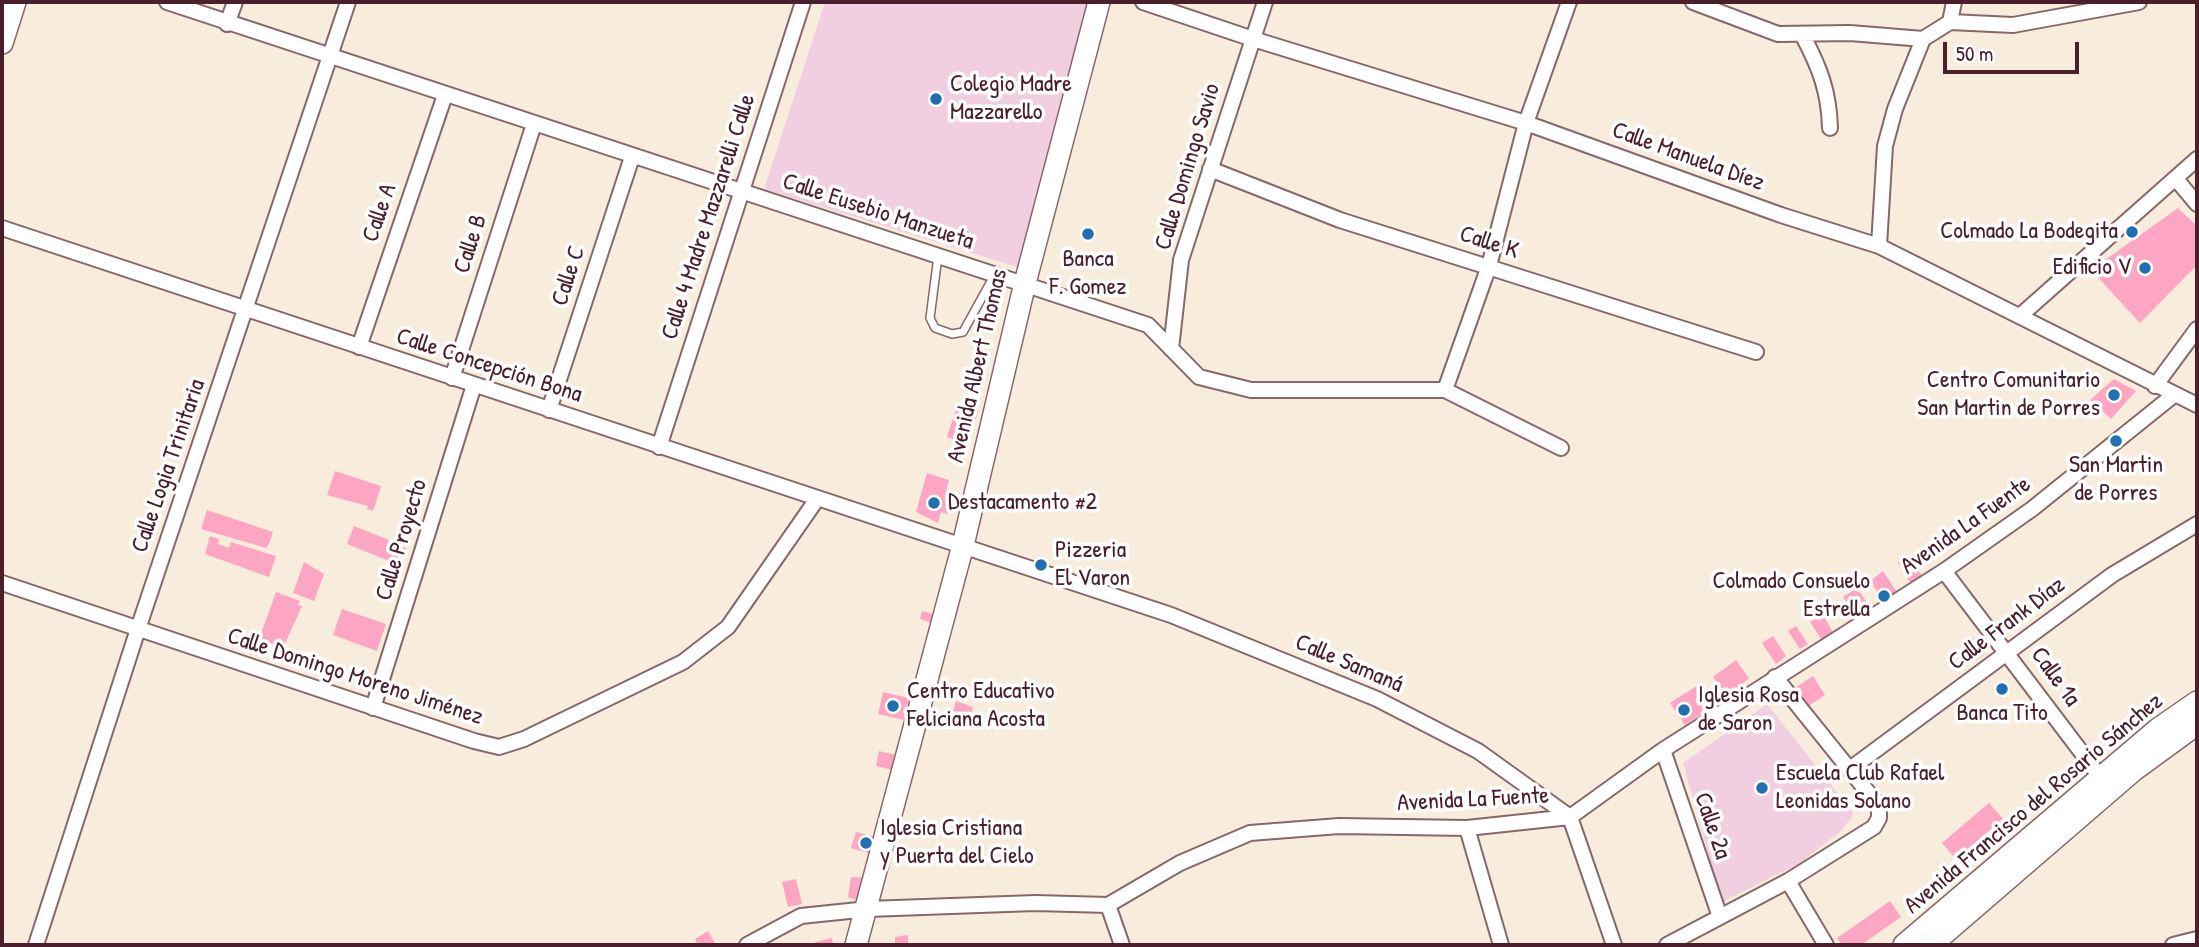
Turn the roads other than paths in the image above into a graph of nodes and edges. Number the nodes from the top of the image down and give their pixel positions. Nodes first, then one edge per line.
1 (15, 2) edge
2 (167, 2) edge
3 (235, 2) edge
4 (348, 2) edge
5 (803, 2) edge
6 (1098, 2) edge
7 (1143, 2) edge
8 (1265, 2) edge
9 (1569, 2) edge
10 (1954, 2) edge
11 (2131, 2) edge
12 (1701, 3) edge
13 (1950, 22) junction
14 (228, 24) junction
15 (1803, 36) junction
16 (1923, 39) junction
17 (1253, 40) junction
18 (2, 43) edge
19 (329, 57) junction
20 (445, 95) junction
21 (1526, 123) junction
22 (534, 124) junction
23 (1830, 128) dead end
24 (632, 157) junction
25 (2197, 159) edge
26 (1210, 169) junction
27 (2176, 179) junction
28 (740, 192) junction
29 (2197, 204) edge
30 (2, 228) edge
31 (1879, 246) junction
32 (938, 255) junction
33 (1489, 266) junction
34 (995, 274) junction
35 (1025, 283) junction
36 (247, 309) junction
37 (2021, 315) junction
38 (2197, 329) edge
39 (359, 347) junction
40 (1171, 349) junction
41 (1756, 352) dead end
42 (452, 378) junction
43 (474, 385) junction
44 (2155, 386) junction
45 (1445, 390) junction
46 (2175, 394) junction
47 (2197, 405) edge
48 (549, 410) junction
49 (659, 447) junction
50 (1561, 448) dead end
51 (817, 499) junction
52 (2197, 524) edge
53 (963, 545) junction
54 (1944, 571) junction
55 (2, 583) edge
56 (138, 629) junction
57 (2008, 652) junction
58 (1775, 677) junction
59 (2197, 702) edge
60 (373, 708) junction
61 (2197, 724) edge
62 (1664, 750) junction
63 (1850, 769) junction
64 (2101, 778) junction
65 (1570, 817) junction
66 (1467, 828) junction
67 (1788, 881) junction
68 (1108, 905) junction
69 (868, 909) junction
70 (1720, 917) junction
71 (2197, 939) edge
72 (36, 945) edge
73 (747, 945) edge
74 (856, 945) edge
75 (1122, 945) edge
76 (1502, 945) edge
77 (1614, 945) edge
78 (1667, 945) edge
79 (1826, 945) edge
80 (1904, 945) edge
81 (1931, 945) edge
82 (2173, 945) edge

1 - 18 main road
2 - 14 street, Calle Eusebio Manzueta
3 - 14 street
4 - 19 street, Calle Logia Trinitaria
5 - 28 street, Calle 4 Madre Mazzarelli Calle
6 - 35 main road, Avenida Albert Thomas
7 - 17 street, Calle Manuela Díez
8 - 17 street, Calle Domingo Savio
9 - 21 street
10 - 13 street
11 - 13 street
12 - 15 street
13 - 16 street
14 - 19 street, Calle Eusebio Manzueta
15 - 16 street
15 - 23 street
16 - 31 street
17 - 21 street, Calle Manuela Díez
17 - 26 street, Calle Domingo Savio
19 - 20 street, Calle Eusebio Manzueta
19 - 36 street, Calle Logia Trinitaria
20 - 22 street, Calle Eusebio Manzueta
20 - 39 street, Calle A
21 - 31 street, Calle Manuela Díez
21 - 33 street
22 - 24 street, Calle Eusebio Manzueta
22 - 42 street, Calle B
24 - 28 street, Calle Eusebio Manzueta
24 - 48 street, Calle C
25 - 27 street
26 - 33 street, Calle K
26 - 40 street, Calle Domingo Savio
27 - 29 street
27 - 37 street
28 - 32 street, Calle Eusebio Manzueta
28 - 49 street, Calle 4 Madre Mazzarelli Calle
30 - 36 street, Calle Concepción Bona
31 - 37 street, Calle Manuela Díez
32 - 34 street, Calle Eusebio Manzueta
32 - 34 lane
33 - 41 street, Calle K
33 - 45 street
34 - 35 street, Calle Eusebio Manzueta
35 - 40 street, Calle Eusebio Manzueta
35 - 53 main road, Avenida Albert Thomas
36 - 39 street, Calle Concepción Bona
36 - 56 street, Calle Logia Trinitaria
37 - 44 street, Calle Manuela Díez
38 - 44 street
39 - 42 street, Calle Concepción Bona
40 - 45 street, Calle Eusebio Manzueta
42 - 43 street, Calle Concepción Bona
43 - 48 street, Calle Concepción Bona
43 - 60 street, Calle Proyecto
44 - 46 street, Calle Manuela Díez
45 - 50 street, Calle Eusebio Manzueta
46 - 47 street, Calle Manuela Díez
46 - 54 street, Avenida La Fuente
48 - 49 street, Calle Concepción Bona
49 - 51 street, Calle Concepción Bona
51 - 53 street, Calle Concepción Bona
51 - 60 street, Calle Domingo Moreno Jiménez
52 - 57 street, Calle Frank Díaz
53 - 65 street, Calle Samaná
53 - 69 main road, Avenida Albert Thomas
54 - 57 street, Calle 1a
54 - 58 street, Avenida La Fuente
55 - 56 street, Calle Domingo Moreno Jiménez
56 - 60 street, Calle Domingo Moreno Jiménez
56 - 72 street, Calle Logia Trinitaria
57 - 63 street, Calle Frank Díaz
57 - 64 street, Calle 1a
58 - 62 street, Avenida La Fuente
58 - 63 street
59 - 64 main road, Avenida Francisco del Rosario Sánchez
61 - 81 main road, Avenida Francisco del Rosario Sánchez
62 - 65 street, Avenida La Fuente
62 - 70 street, Calle 2a
63 - 67 street
64 - 80 main road, Avenida Francisco del Rosario Sánchez
65 - 66 street, Avenida La Fuente
65 - 77 street
66 - 68 street, Avenida La Fuente
66 - 76 street
67 - 70 street
67 - 79 street
68 - 69 street
68 - 75 street
69 - 73 street
69 - 74 main road, Avenida Albert Thomas
70 - 78 street
71 - 82 street

